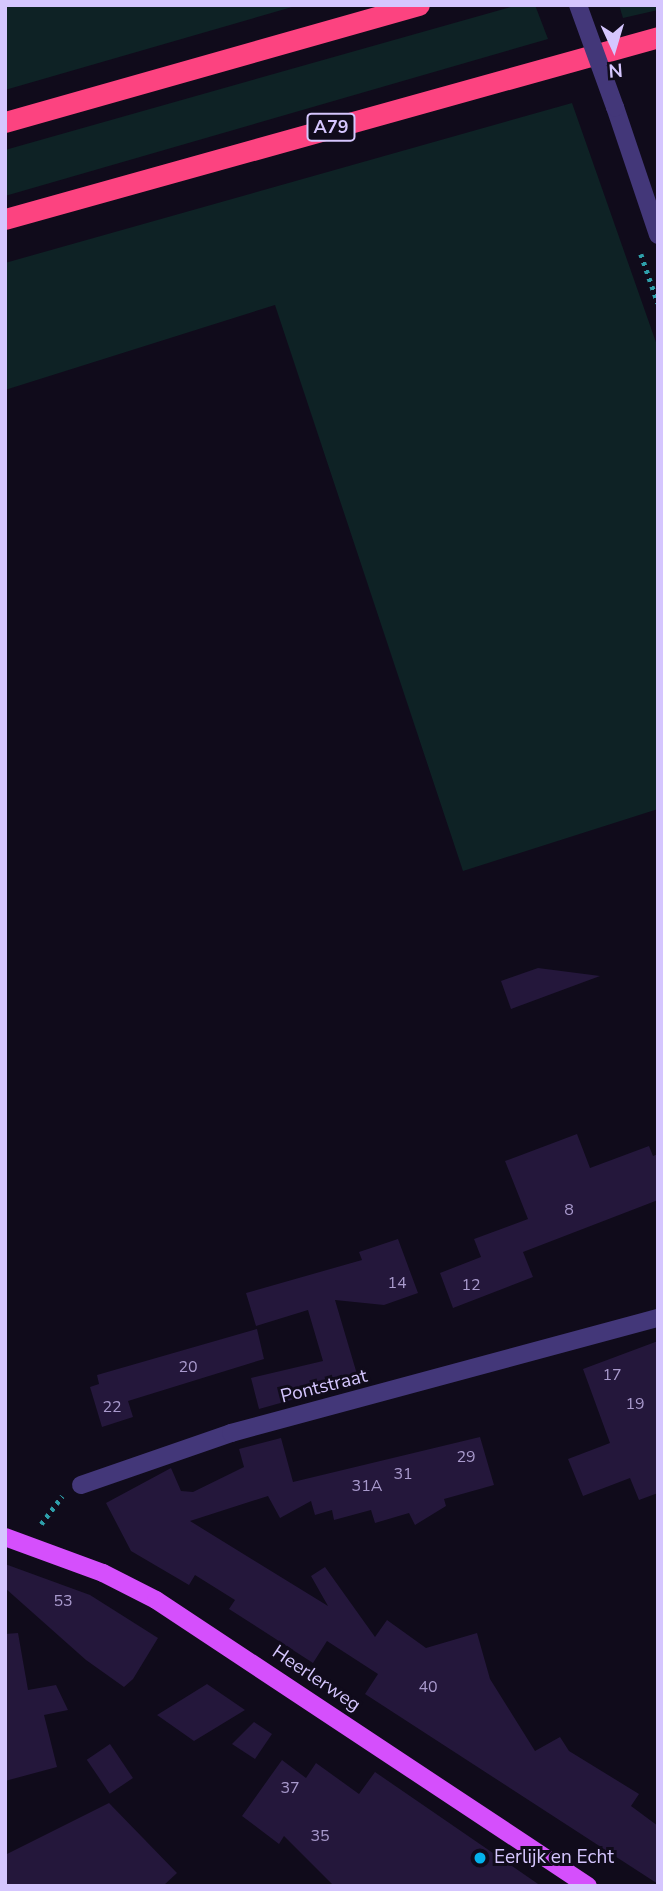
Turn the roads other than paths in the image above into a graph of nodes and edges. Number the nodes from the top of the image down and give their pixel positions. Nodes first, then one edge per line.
1 (419, 5) edge
2 (579, 5) edge
3 (658, 37) edge
4 (5, 122) edge
5 (5, 219) edge
6 (658, 235) edge
7 (658, 1318) edge
8 (81, 1485) road end
9 (5, 1537) edge
10 (587, 1886) edge

1 - 4 highway
2 - 6 street, bridge
3 - 5 highway, A79
7 - 8 street, Pontstraat
9 - 10 main road, Heerlerweg

